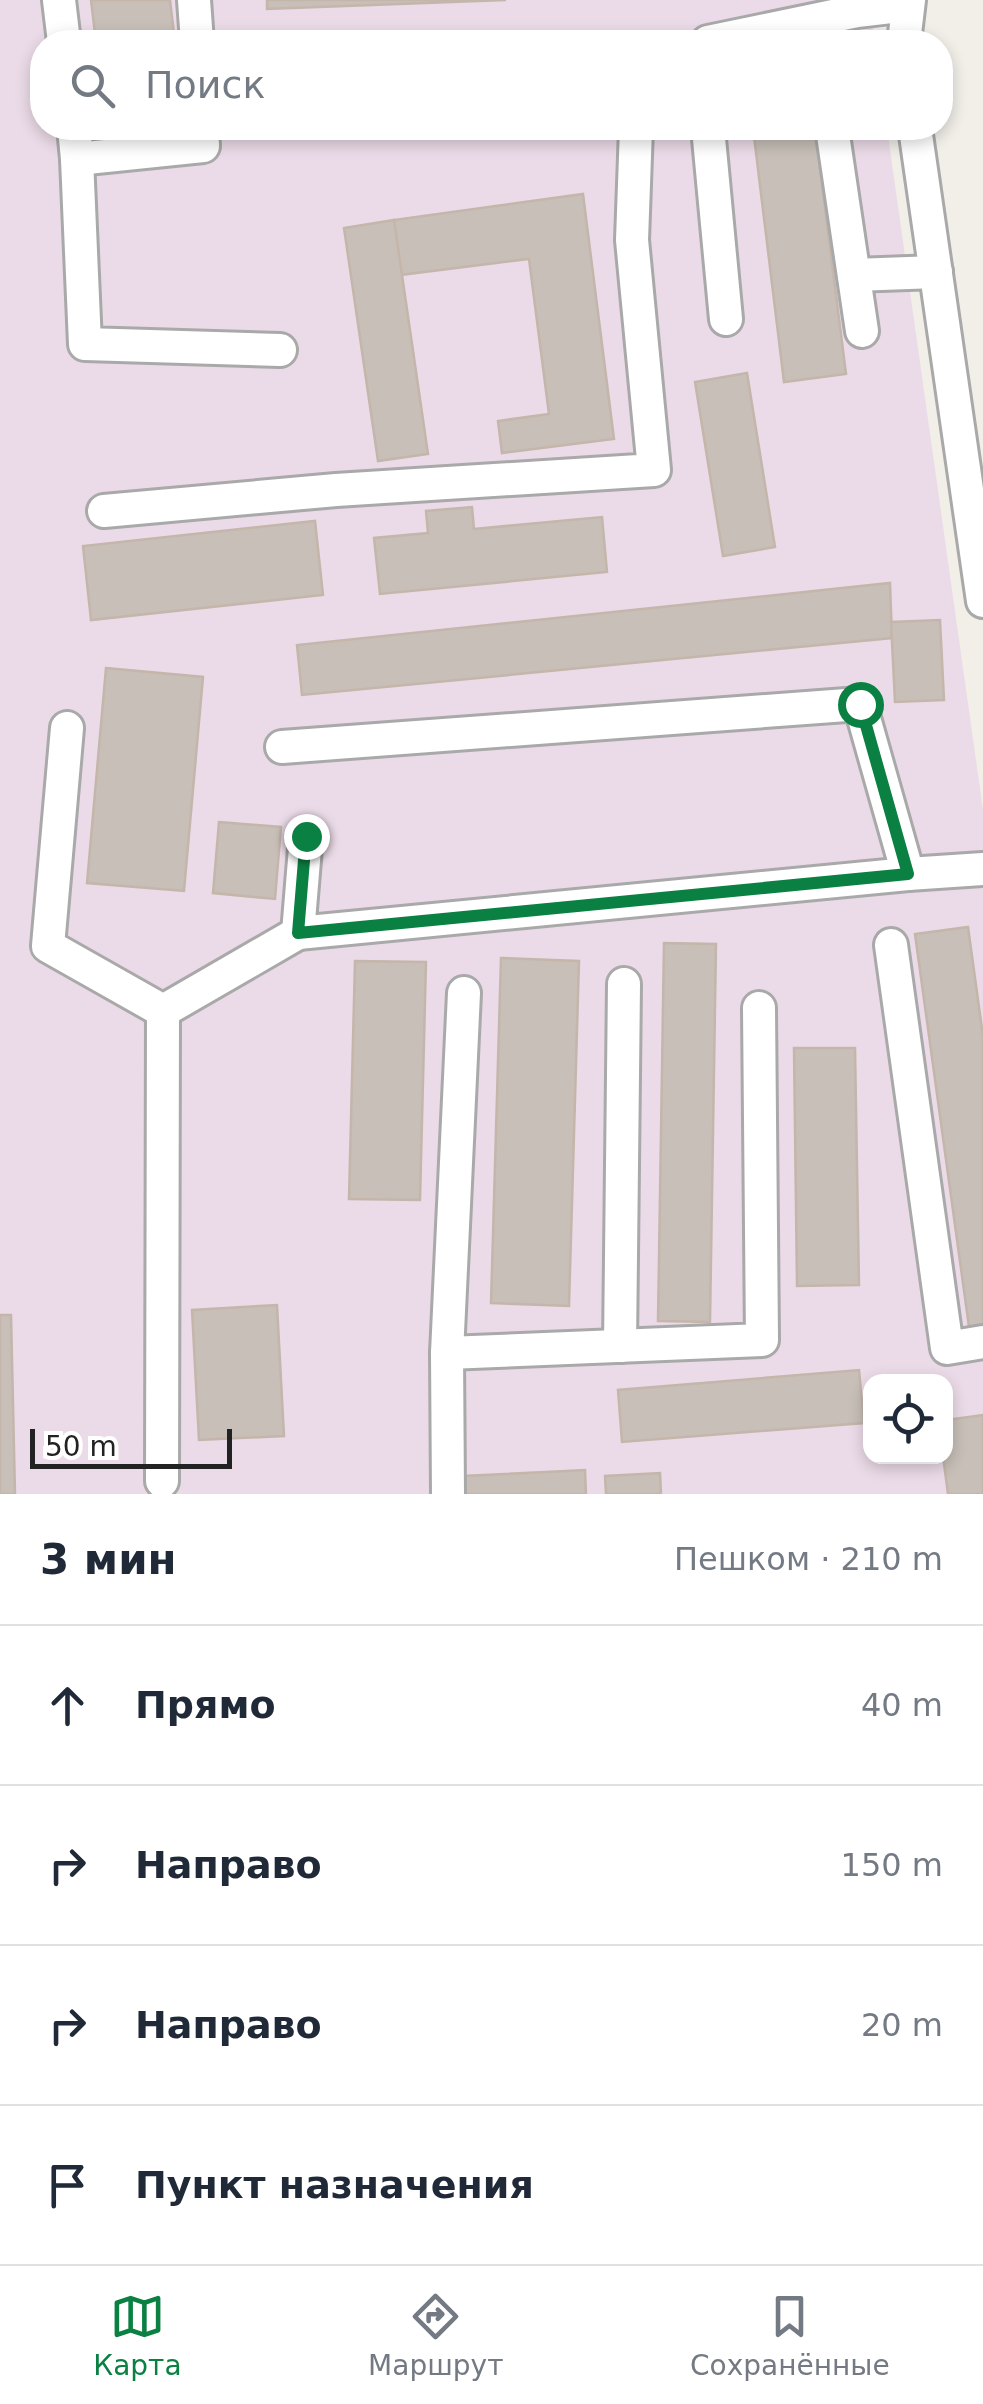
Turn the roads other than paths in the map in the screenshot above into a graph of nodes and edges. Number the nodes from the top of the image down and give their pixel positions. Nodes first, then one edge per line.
1 (59, 0) edge
2 (194, 0) edge
3 (908, 2) edge
4 (63, 30) edge
5 (196, 30) edge
6 (765, 30) edge
7 (905, 30) edge
8 (203, 140) edge
9 (636, 140) edge
10 (709, 140) edge
11 (834, 140) edge
12 (917, 140) edge
13 (76, 143) edge
14 (936, 272) junction
15 (854, 275) junction
16 (726, 319) dead end
17 (862, 331) dead end
18 (280, 350) dead end
19 (104, 511) dead end
20 (983, 601) edge
21 (67, 728) dead end
22 (282, 747) dead end
23 (306, 836) dead end
24 (983, 869) edge
25 (908, 874) junction
26 (298, 933) junction
27 (891, 945) dead end
28 (624, 984) dead end
29 (464, 992) dead end
30 (758, 1008) dead end
31 (163, 1010) junction
32 (983, 1342) edge
33 (620, 1346) junction
34 (448, 1353) junction
35 (162, 1480) dead end
36 (448, 1494) edge

1 - 4 street
2 - 5 street
3 - 6 street
3 - 7 street
8 - 13 street
9 - 19 street
10 - 16 street
11 - 15 street
12 - 14 street
13 - 18 street
14 - 15 street
14 - 20 street
15 - 17 street
21 - 31 street
22 - 25 street
23 - 26 street
24 - 25 street
25 - 26 street
26 - 31 street
27 - 32 street
28 - 33 street
29 - 34 street
30 - 33 street
31 - 35 street
33 - 34 street
34 - 36 street

